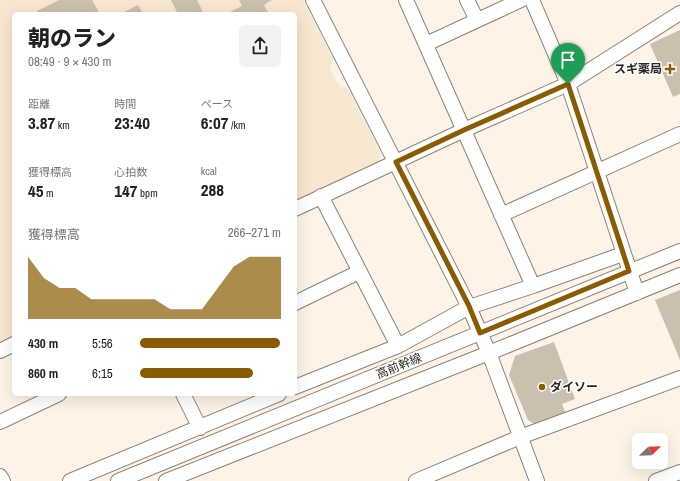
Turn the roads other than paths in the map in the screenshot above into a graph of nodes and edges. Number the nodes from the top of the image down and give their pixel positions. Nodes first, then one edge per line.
1 (313, 0) edge
2 (406, 0) edge
3 (467, 0) edge
4 (521, 0) edge
5 (532, 0) edge
6 (680, 13) edge
7 (476, 20) junction
8 (426, 44) junction
9 (568, 84) junction
10 (464, 130) junction
11 (680, 134) edge
12 (396, 162) junction
13 (597, 171) junction
14 (321, 196) junction
15 (297, 208) edge
16 (501, 215) junction
17 (680, 251) edge
18 (623, 254) junction
19 (629, 271) junction
20 (359, 272) junction
21 (680, 275) edge
22 (533, 286) junction
23 (637, 293) junction
24 (297, 302) edge
25 (469, 306) junction
26 (480, 333) junction
27 (12, 345) edge
28 (398, 346) junction
29 (0, 351) edge
30 (489, 353) junction
31 (680, 378) edge
32 (297, 385) edge
33 (55, 396) edge
34 (184, 396) edge
35 (274, 396) edge
36 (0, 422) edge
37 (200, 428) junction
38 (520, 436) junction
39 (680, 472) edge
40 (0, 476) edge
41 (194, 476) edge
42 (3, 481) edge
43 (70, 481) edge
44 (118, 481) edge
45 (166, 481) edge
46 (416, 481) edge
47 (537, 481) edge
48 (656, 481) edge

1 - 12 street
2 - 8 street
3 - 7 street
4 - 7 street
5 - 9 street
6 - 9 street
7 - 8 street
8 - 10 street
9 - 10 street
9 - 13 street
10 - 12 street
10 - 16 street
11 - 13 street
12 - 14 street
12 - 25 street
13 - 16 street
13 - 18 street
14 - 15 street
14 - 20 street
16 - 22 street
17 - 19 street, 高前幹線
18 - 19 street
18 - 22 street
19 - 23 street
19 - 26 street, 高前幹線
20 - 24 street
20 - 28 street
21 - 23 street, 高前幹線
22 - 25 street
23 - 30 street, 高前幹線
25 - 26 street
25 - 28 street
26 - 30 street
26 - 44 street, 高前幹線
27 - 29 street
28 - 32 street
30 - 38 street
30 - 41 street, 高前幹線
31 - 38 street
33 - 36 street
34 - 37 street
35 - 37 street
37 - 43 street
38 - 46 street
38 - 47 street
39 - 48 street
40 - 42 street
41 - 45 street, 高前幹線

